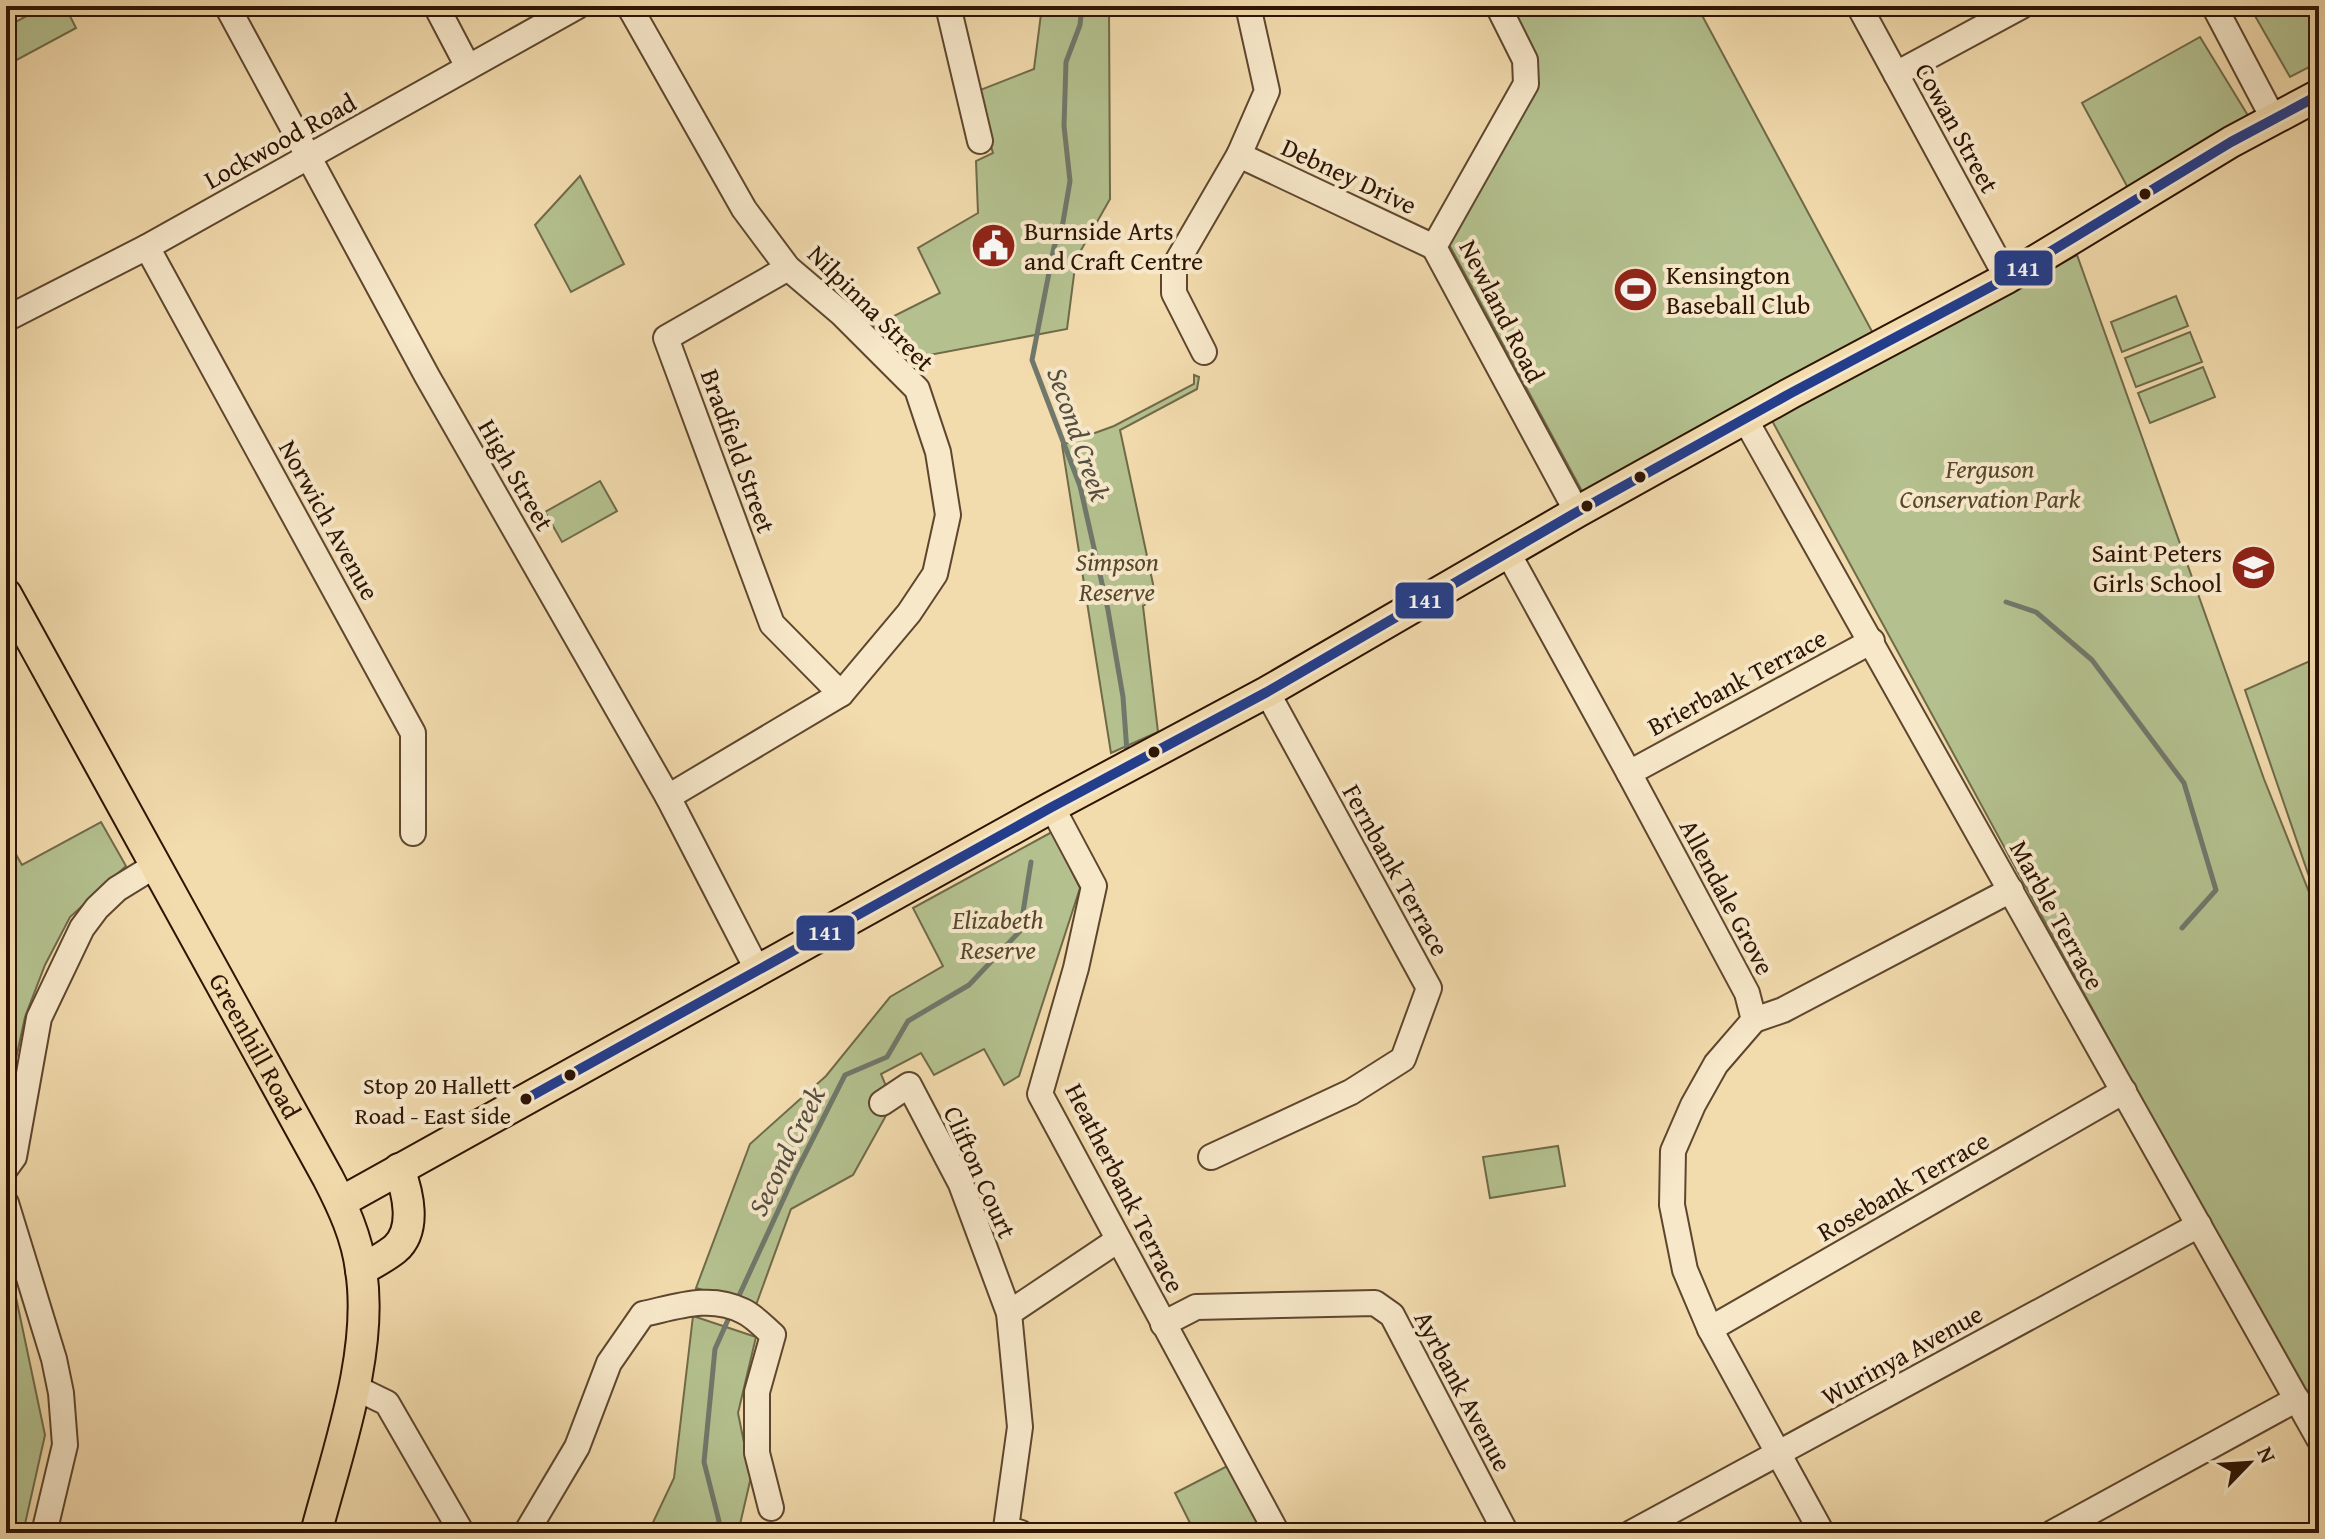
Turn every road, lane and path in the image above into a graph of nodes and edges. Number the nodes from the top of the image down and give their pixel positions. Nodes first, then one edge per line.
1 (227, 6) edge
2 (436, 6) edge
3 (578, 6) edge
4 (629, 6) edge
5 (948, 6) edge
6 (1248, 6) edge
7 (1498, 6) edge
8 (1859, 6) edge
9 (2022, 6) edge
10 (2214, 6) edge
11 (468, 67) junction
12 (1896, 74) junction
13 (2319, 95) edge
14 (2273, 118) junction
15 (980, 141) dead end
16 (1239, 155) junction
17 (308, 157) junction
18 (147, 247) junction
19 (1434, 247) junction
20 (788, 268) junction
21 (2007, 278) junction
22 (6, 319) edge
23 (1204, 352) dead end
24 (1745, 419) junction
25 (1577, 512) junction
26 (1508, 553) junction
27 (6, 594) edge
28 (1872, 641) junction
29 (1267, 692) junction
30 (841, 694) junction
31 (1629, 773) junction
32 (668, 797) junction
33 (1052, 807) junction
34 (413, 833) dead end
35 (156, 865) junction
36 (2011, 890) junction
37 (758, 971) junction
38 (1754, 1020) junction
39 (2124, 1091) junction
40 (882, 1103) dead end
41 (1211, 1157) dead end
42 (6, 1168) edge
43 (399, 1169) junction
44 (341, 1202) junction
45 (6, 1203) edge
46 (2199, 1225) junction
47 (1118, 1240) junction
48 (361, 1270) junction
49 (1009, 1313) junction
50 (1163, 1324) junction
51 (1710, 1329) junction
52 (354, 1387) junction
53 (2297, 1399) junction
54 (2319, 1439) edge
55 (1779, 1454) junction
56 (771, 1508) dead end
57 (44, 1533) edge
58 (316, 1533) edge
59 (462, 1533) edge
60 (526, 1533) edge
61 (1021, 1533) edge
62 (1277, 1533) edge
63 (1506, 1533) edge
64 (1631, 1533) edge
65 (1822, 1533) edge
66 (2052, 1533) edge

1 - 17 street, High Street
2 - 11 street
3 - 11 street, Lockwood Road
4 - 20 street, Nilpinna Street
5 - 15 street
6 - 16 street
7 - 19 street, Newland Road
8 - 12 street, Cowan Street
9 - 12 street
10 - 14 street
11 - 17 street, Lockwood Road
12 - 21 street, Cowan Street
13 - 14 main road
14 - 21 main road
16 - 19 street, Debney Drive
16 - 23 street
17 - 18 street, Lockwood Road
17 - 32 street, High Street
18 - 22 street, Lockwood Road
18 - 34 street, Norwich Avenue
19 - 25 street, Newland Road
20 - 30 street, Nilpinna Street
20 - 30 street, Bradfield Street
21 - 24 main road
24 - 25 main road
24 - 28 street, Marble Terrace
25 - 26 main road
26 - 29 main road
26 - 31 street, Allendale Grove
27 - 35 main road, Greenhill Road
28 - 31 street, Brierbank Terrace
28 - 36 street, Marble Terrace
29 - 33 main road
29 - 41 street, Fernbank Terrace
30 - 32 street, Nilpinna Street
31 - 38 street, Allendale Grove
32 - 37 street, High Street
33 - 37 main road
33 - 47 street, Heatherbank Terrace
35 - 42 street
35 - 44 main road, Greenhill Road
36 - 38 street
36 - 39 street, Marble Terrace
37 - 43 main road
38 - 51 street
39 - 46 street, Marble Terrace
39 - 51 street, Rosebank Terrace
40 - 49 street, Clifton Court
43 - 44 main road
43 - 48 main road
44 - 48 main road, Greenhill Road
45 - 57 street
46 - 53 street, Marble Terrace
46 - 55 street, Wurinya Avenue
47 - 49 street
47 - 50 street, Heatherbank Terrace
48 - 52 main road, Greenhill Road
49 - 61 street, Clifton Court
50 - 62 street, Heatherbank Terrace
50 - 63 street, Ayrbank Avenue
51 - 55 street
52 - 58 main road, Greenhill Road
52 - 59 street
53 - 54 street, Marble Terrace
53 - 66 street
55 - 64 street, Wurinya Avenue
55 - 65 street
56 - 60 street

